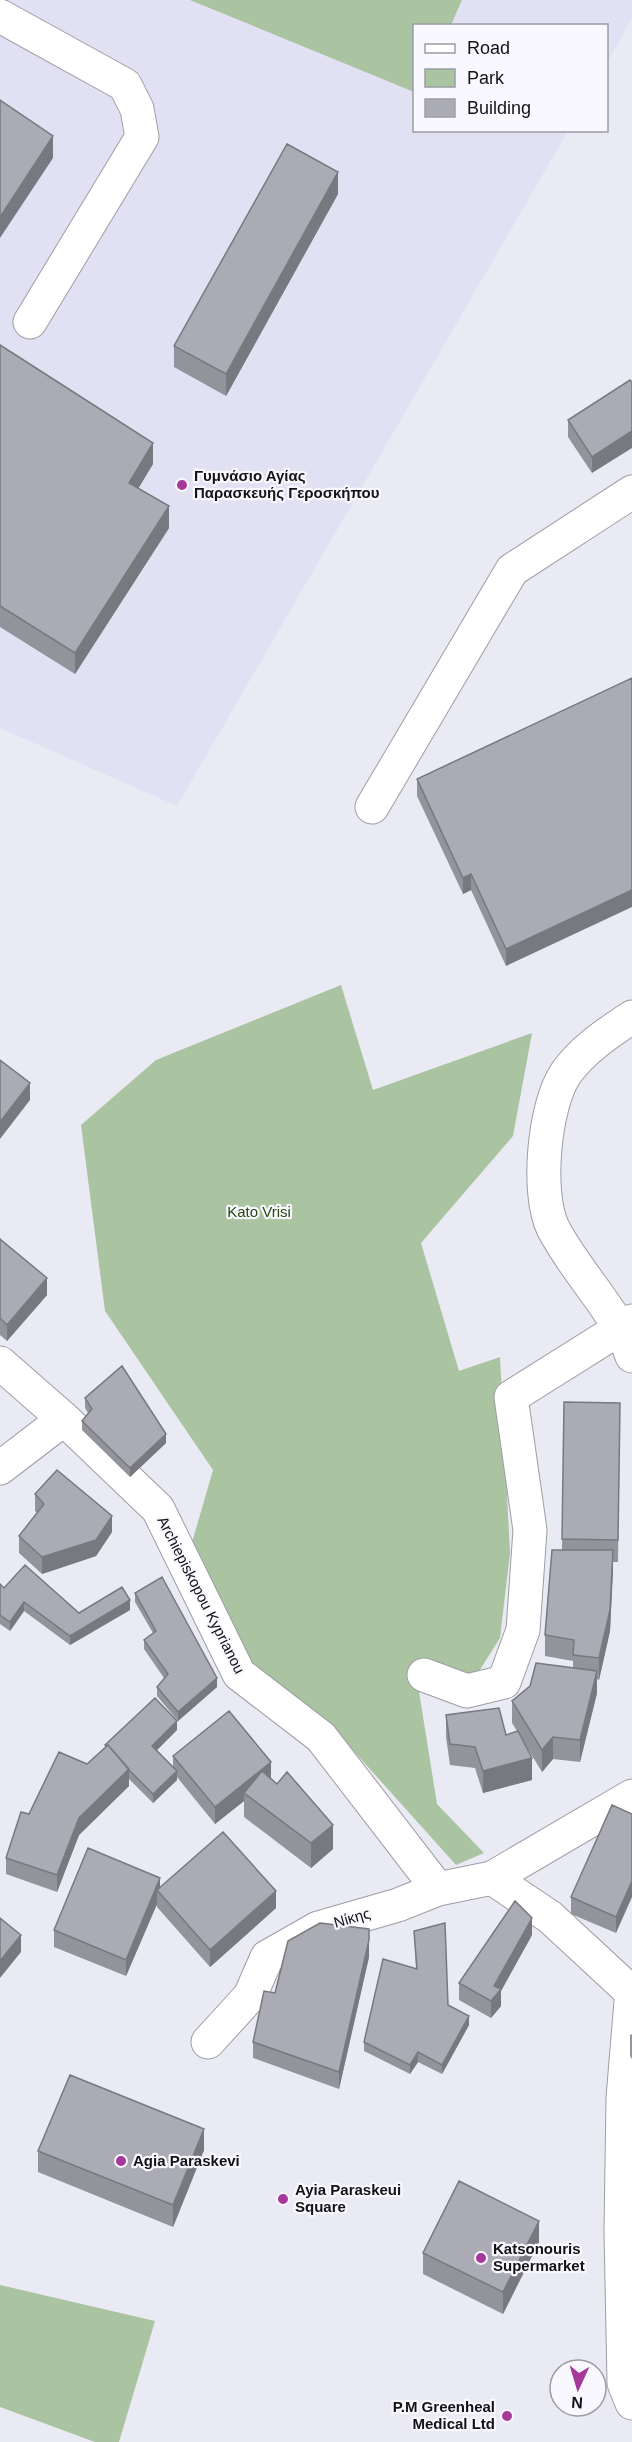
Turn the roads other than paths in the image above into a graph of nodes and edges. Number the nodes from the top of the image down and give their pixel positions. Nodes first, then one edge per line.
1 (0, 16) edge
2 (30, 322) dead end
3 (632, 492) edge
4 (372, 807) dead end
5 (632, 1017) edge
6 (628, 1335) edge
7 (0, 1363) edge
8 (64, 1419) junction
9 (0, 1468) edge
10 (424, 1675) dead end
11 (632, 1796) edge
12 (492, 1878) junction
13 (438, 1890) junction
14 (632, 1990) edge
15 (208, 2042) dead end
16 (626, 2232) edge
17 (628, 2393) edge

1 - 2 street
3 - 4 street
5 - 6 street
6 - 10 street
7 - 8 street, Archiepiskopou Kyprianou
8 - 9 street
8 - 13 street, Archiepiskopou Kyprianou
11 - 12 street, Νίκης
12 - 13 street, Νίκης
12 - 14 street
13 - 15 street, Νίκης
14 - 16 street
16 - 17 street

